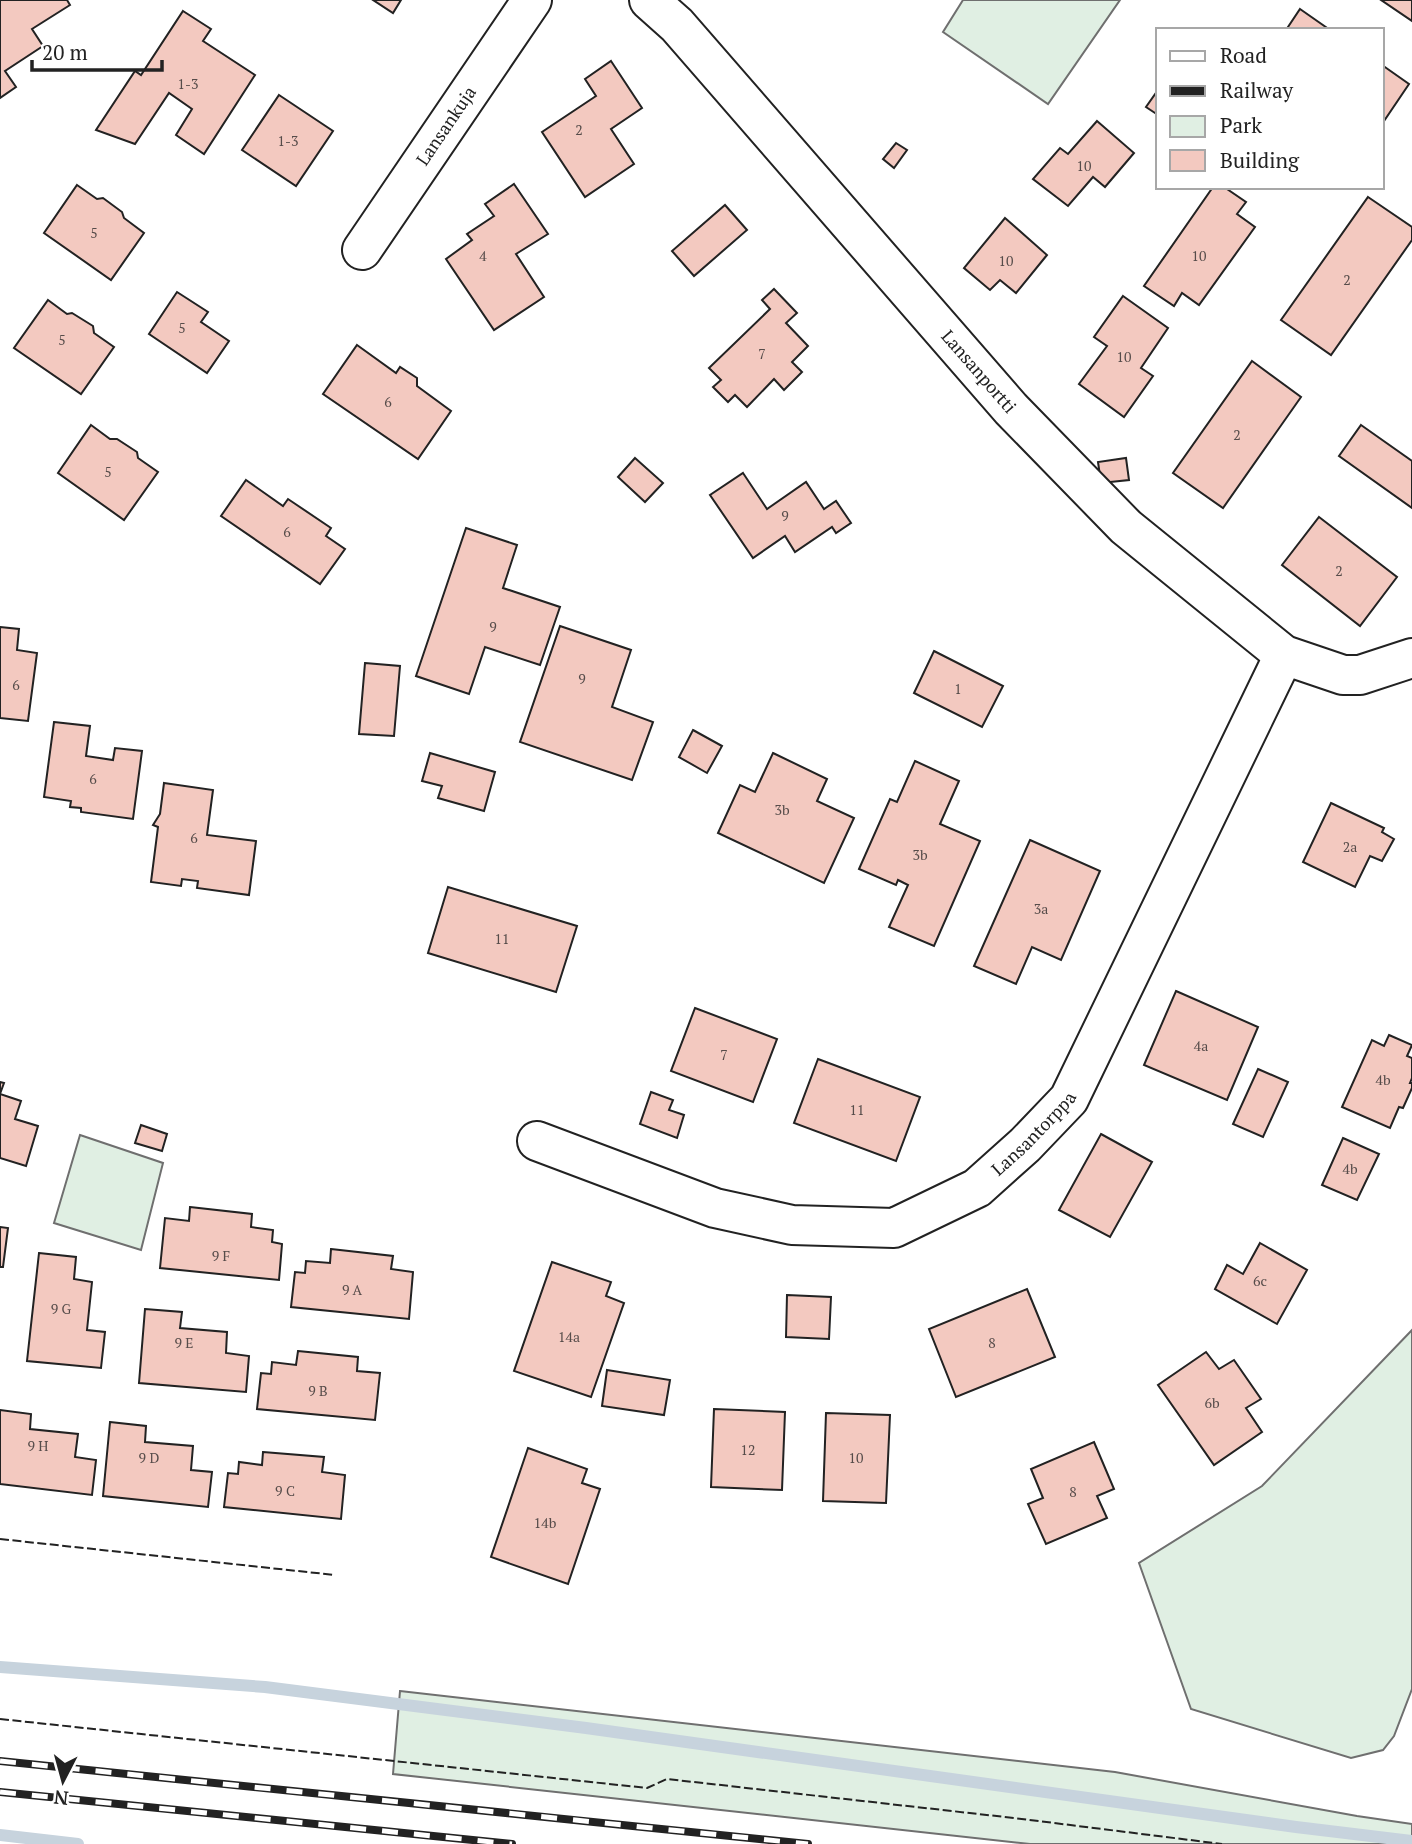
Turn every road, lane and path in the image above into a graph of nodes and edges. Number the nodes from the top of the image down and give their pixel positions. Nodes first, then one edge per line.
1 (532, 0) edge
2 (649, 0) edge
3 (362, 250) dead end
4 (1284, 655) junction
5 (1412, 659) edge
6 (537, 1141) dead end

1 - 3 street, Lansankuja
2 - 4 street, Lansanportti
4 - 5 street, Lansanportti
4 - 6 street, Lansantorppa

